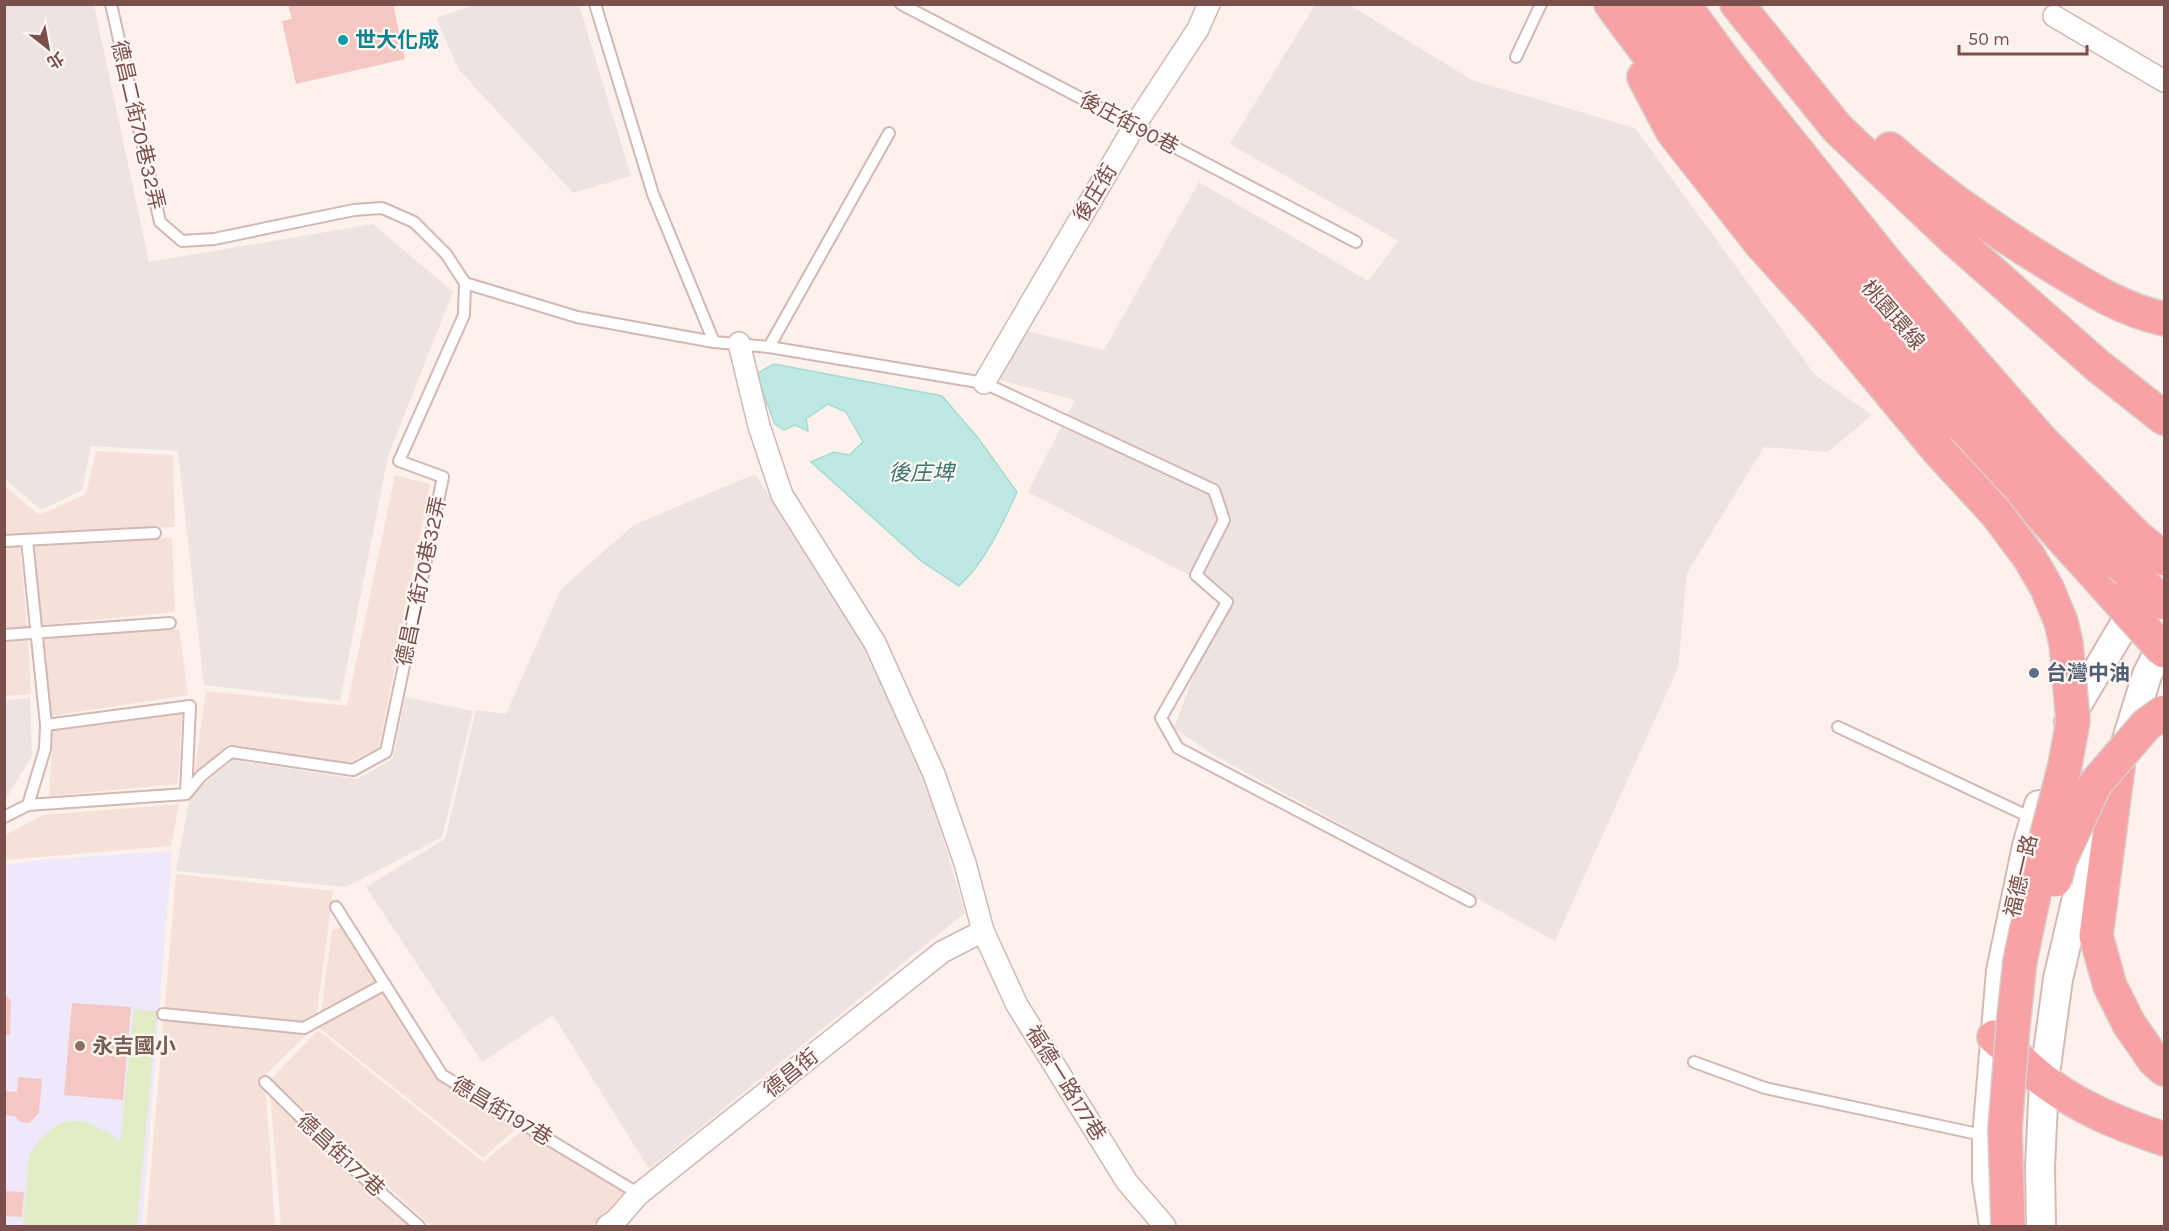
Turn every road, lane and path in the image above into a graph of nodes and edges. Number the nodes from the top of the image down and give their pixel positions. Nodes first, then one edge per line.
1 (111, 4) edge
2 (595, 4) edge
3 (902, 4) edge
4 (1209, 4) edge
5 (1541, 4) edge
6 (1605, 4) edge
7 (1611, 4) edge
8 (1648, 4) edge
9 (1683, 4) edge
10 (1737, 4) edge
11 (1741, 4) edge
12 (2054, 16) dead end
13 (1516, 57) dead end
14 (2164, 81) edge
15 (1135, 125) junction
16 (889, 133) dead end
17 (1356, 242) dead end
18 (465, 282) junction
19 (2164, 319) edge
20 (714, 342) junction
21 (739, 343) junction
22 (769, 347) junction
23 (984, 383) junction
24 (2164, 418) edge
25 (155, 533) dead end
26 (27, 540) junction
27 (4, 541) edge
28 (2164, 557) edge
29 (2164, 603) edge
30 (170, 623) dead end
31 (36, 633) junction
32 (4, 635) edge
33 (2164, 641) edge
34 (2164, 651) edge
35 (2164, 712) edge
36 (45, 725) junction
37 (1838, 727) dead end
38 (2118, 766) junction
39 (186, 794) junction
40 (28, 805) junction
41 (4, 817) edge
42 (2035, 819) junction
43 (1470, 901) dead end
44 (336, 907) dead end
45 (983, 931) junction
46 (385, 984) junction
47 (164, 1014) dead end
48 (1994, 1037) junction
49 (1694, 1062) dead end
50 (2164, 1069) edge
51 (2044, 1081) junction
52 (265, 1082) dead end
53 (1989, 1123) junction
54 (2043, 1127) junction
55 (2164, 1139) edge
56 (639, 1194) junction
57 (418, 1227) edge
58 (607, 1227) edge
59 (1165, 1227) edge
60 (1994, 1227) edge
61 (2008, 1227) edge
62 (2023, 1227) edge
63 (2041, 1227) edge

1 - 18 lane, 德昌二街70巷32弄
2 - 20 lane
3 - 15 lane, 後庄街90巷
4 - 15 street, 後庄街
5 - 13 lane
6 - 61 highway, bridge
7 - 34 highway, bridge
8 - 29 highway, 桃園環線, bridge
9 - 28 highway, 桃園環線, bridge
10 - 24 highway
11 - 19 highway
12 - 14 street
15 - 17 lane, 後庄街90巷
15 - 23 street, 後庄街
16 - 22 lane
18 - 20 lane
18 - 39 lane, 德昌二街70巷32弄
20 - 21 lane
21 - 22 lane
21 - 45 street, 福德一路177巷
22 - 23 lane
23 - 43 lane
25 - 26 lane
26 - 27 lane
26 - 31 lane
28 - 42 main road, 福德一路
30 - 31 lane
31 - 32 lane
31 - 36 lane
33 - 38 main road
35 - 62 highway, bridge
36 - 39 lane
36 - 40 lane
37 - 42 lane
38 - 50 highway
38 - 51 main road
39 - 40 lane
40 - 41 lane
42 - 48 main road, 福德一路
44 - 46 lane, 德昌街197巷
45 - 56 street, 德昌街
45 - 59 street, 福德一路177巷
46 - 47 lane
46 - 56 lane, 德昌街197巷
48 - 51 highway
48 - 53 main road, 福德一路
49 - 53 lane
51 - 54 main road
51 - 55 highway
52 - 57 lane, 德昌街177巷
53 - 54 main road
53 - 60 main road, 福德一路
54 - 63 main road
56 - 58 street, 德昌街

